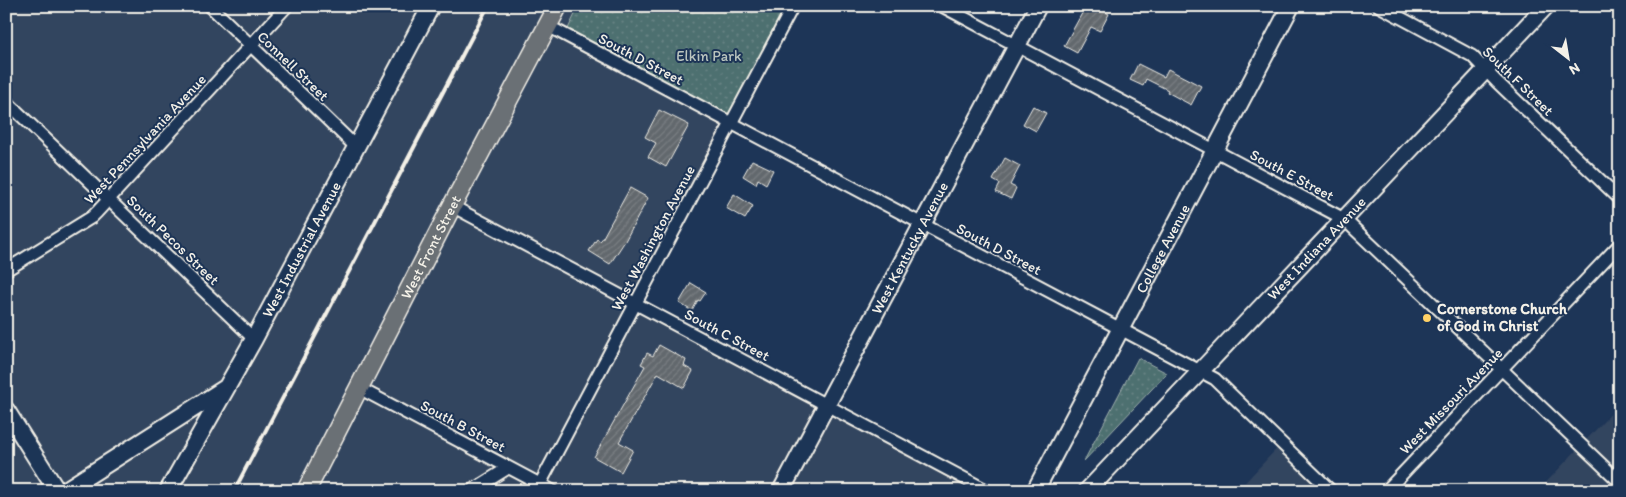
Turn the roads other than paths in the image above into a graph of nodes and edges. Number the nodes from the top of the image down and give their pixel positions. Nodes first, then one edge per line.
1 (210, 6) edge
2 (287, 6) edge
3 (431, 6) edge
4 (558, 6) edge
5 (793, 6) edge
6 (942, 6) edge
7 (1038, 6) edge
8 (1291, 6) edge
9 (1378, 6) edge
10 (1543, 9) edge
11 (548, 26) junction
12 (251, 46) junction
13 (1017, 46) junction
14 (1485, 70) junction
15 (6, 101) edge
16 (731, 124) junction
17 (356, 147) junction
18 (1215, 151) junction
19 (1620, 199) edge
20 (109, 200) junction
21 (452, 206) junction
22 (1344, 219) junction
23 (923, 225) junction
24 (1620, 244) edge
25 (6, 270) edge
26 (636, 304) junction
27 (1120, 330) junction
28 (254, 339) junction
29 (1501, 370) junction
30 (1199, 372) junction
31 (227, 387) junction
32 (359, 388) junction
33 (828, 405) junction
34 (6, 410) edge
35 (508, 468) junction
36 (1620, 482) edge
37 (540, 484) junction
38 (310, 489) edge
39 (57, 491) edge
40 (64, 491) edge
41 (168, 491) edge
42 (471, 491) edge
43 (553, 491) edge
44 (781, 491) edge
45 (988, 491) edge
46 (1035, 491) edge
47 (1087, 491) edge
48 (1331, 491) edge
49 (1386, 491) edge

1 - 12 street, Connell Street
2 - 12 street, West Pennsylvania Avenue
3 - 17 street, West Industrial Avenue
4 - 11 main road, West Front Street
5 - 16 street, West Washington Avenue
6 - 13 street, South E Street
7 - 13 street, West Kentucky Avenue
8 - 18 street, College Avenue
9 - 14 street, South F Street
10 - 14 street, West Indiana Avenue
11 - 16 street, South D Street
11 - 21 main road, West Front Street
12 - 17 street, Connell Street
12 - 20 street, West Pennsylvania Avenue
13 - 18 street, South E Street
13 - 23 street, West Kentucky Avenue
14 - 19 street, South F Street
14 - 22 street, West Indiana Avenue
15 - 20 street, South Pecos Street
16 - 23 street, South D Street
16 - 26 street, West Washington Avenue
17 - 28 street, West Industrial Avenue
18 - 22 street, South E Street
18 - 27 street, College Avenue
20 - 25 street, West Pennsylvania Avenue
20 - 28 street, South Pecos Street
21 - 26 street, South C Street
21 - 32 main road, West Front Street
22 - 29 street, South E Street
22 - 30 street, West Indiana Avenue
23 - 27 street, South D Street
23 - 33 street, West Kentucky Avenue
24 - 29 street, West Missouri Avenue
26 - 33 street, South C Street
26 - 37 street, West Washington Avenue
27 - 30 street, South D Street
27 - 46 street, College Avenue
28 - 31 street, West Industrial Avenue
29 - 36 street, South E Street
29 - 49 street, West Missouri Avenue
30 - 47 street, West Indiana Avenue
30 - 48 street, South D Street
31 - 40 street
31 - 41 street, West Industrial Avenue
32 - 35 street, South B Street
32 - 38 main road, West Front Street
33 - 44 street, West Kentucky Avenue
33 - 45 street, South C Street
34 - 39 street
35 - 37 street, South B Street
35 - 42 street
37 - 43 street, South B Street

